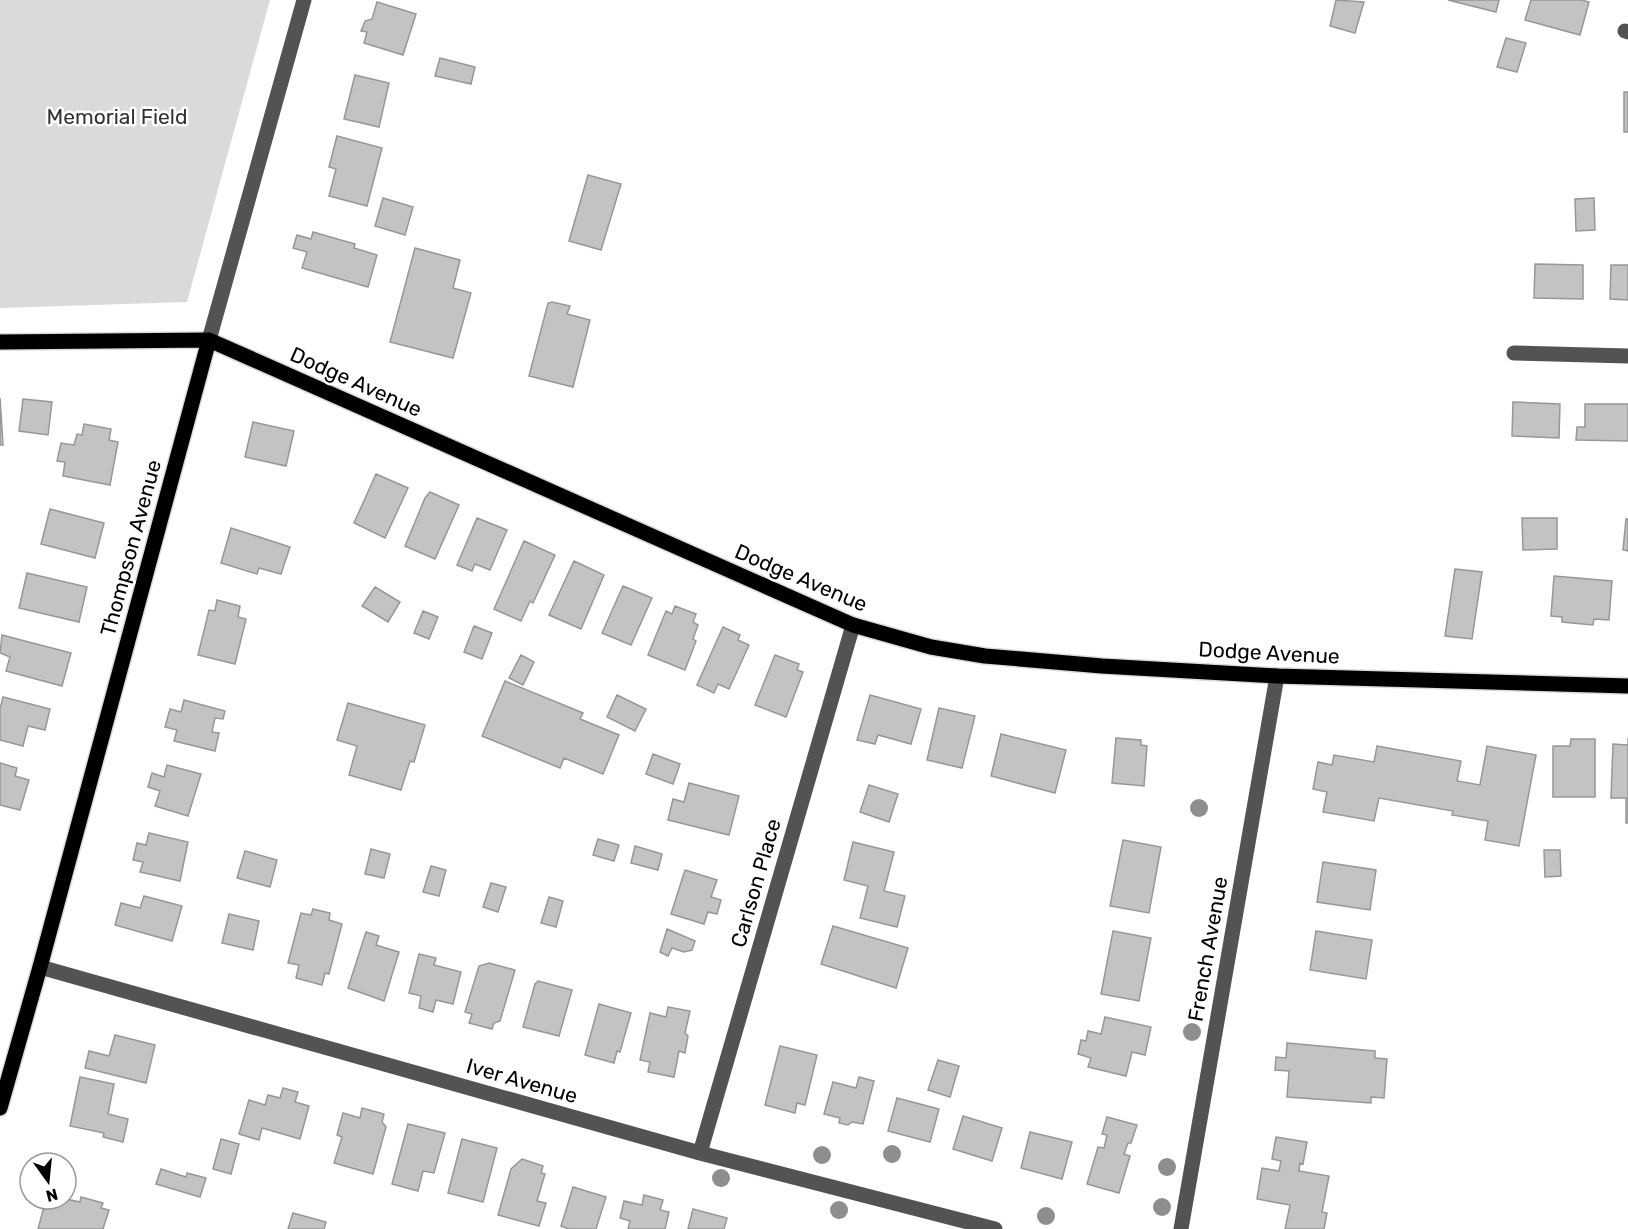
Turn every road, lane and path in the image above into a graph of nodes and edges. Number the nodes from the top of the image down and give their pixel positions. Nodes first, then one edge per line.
1 (304, 0) edge
2 (209, 340) junction
3 (0, 342) edge
4 (1514, 353) dead end
5 (1628, 356) edge
6 (853, 625) junction
7 (1277, 676) junction
8 (1628, 686) edge
9 (40, 968) junction
10 (0, 1108) edge
11 (700, 1153) junction
12 (995, 1229) edge
13 (1181, 1229) edge

1 - 2 street, Thompson Avenue
2 - 3 main road, Dodge Avenue
2 - 6 main road, Dodge Avenue
2 - 9 main road, Thompson Avenue
4 - 5 street
6 - 7 main road, Dodge Avenue
6 - 11 street, Carlson Place
7 - 8 main road, Dodge Avenue
7 - 13 street, French Avenue
9 - 10 main road, Thompson Avenue
9 - 11 street, Iver Avenue
11 - 12 street, Iver Avenue

